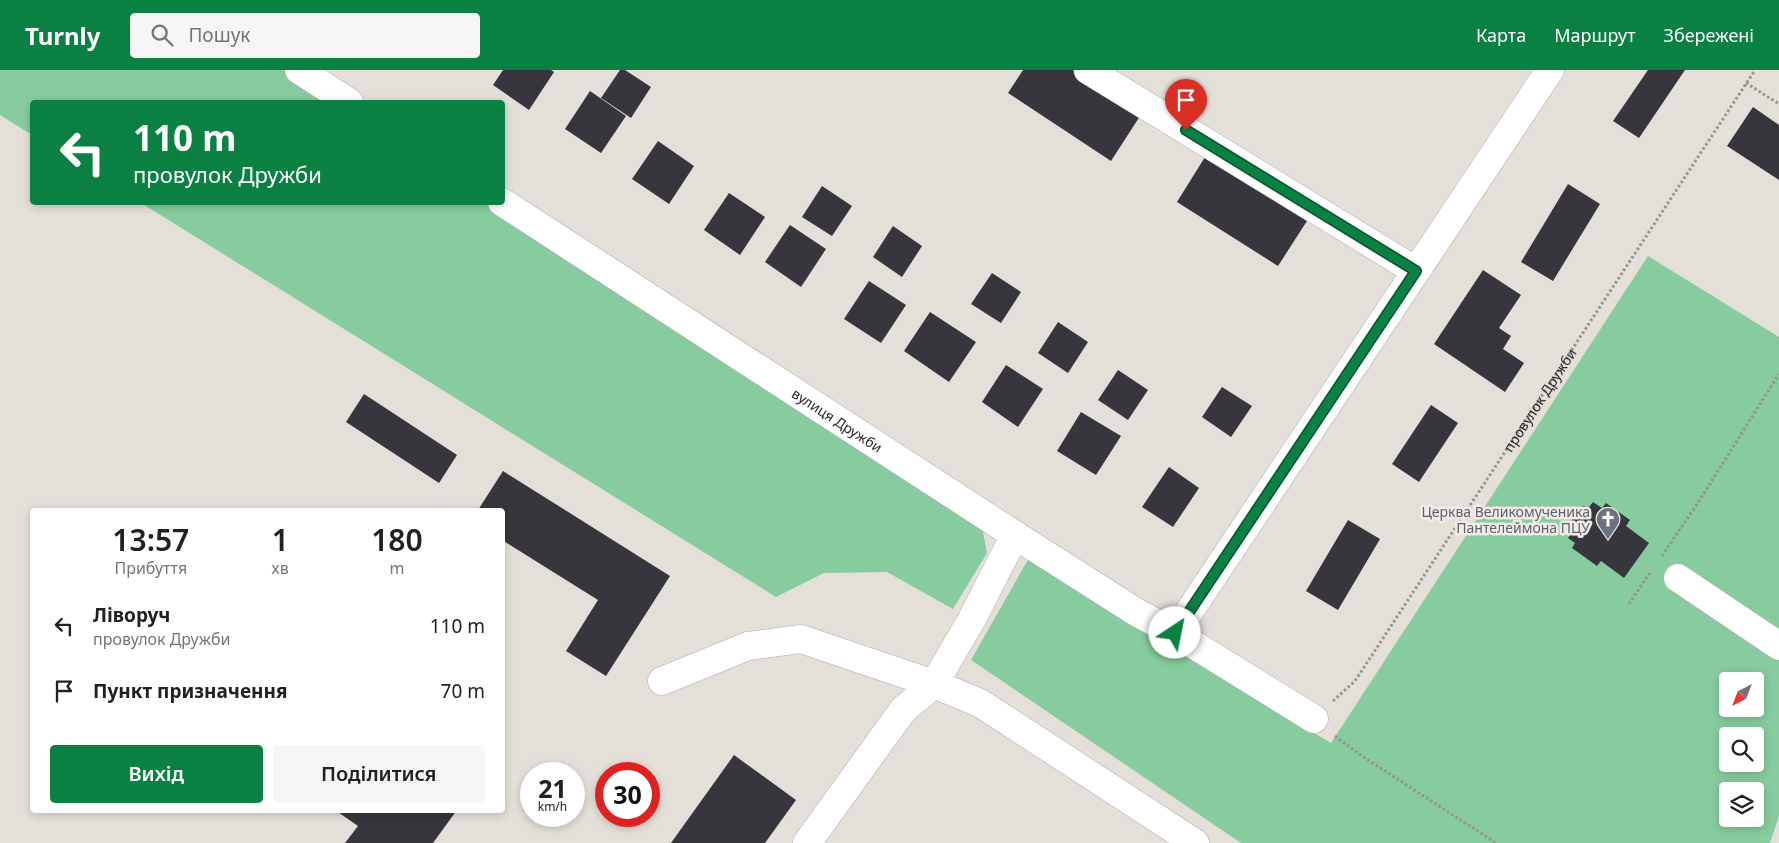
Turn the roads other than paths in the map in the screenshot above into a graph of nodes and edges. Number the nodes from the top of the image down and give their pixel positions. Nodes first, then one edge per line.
1 (299, 70) edge
2 (1088, 70) edge
3 (1550, 70) edge
4 (346, 100) edge
5 (505, 204) edge
6 (1416, 271) junction
7 (1015, 535) junction
8 (1662, 570) road end
9 (1175, 633) junction
10 (1779, 646) edge
11 (662, 680) dead end
12 (934, 684) junction
13 (1314, 719) road end
14 (807, 843) edge
15 (1195, 843) edge

1 - 4 street
2 - 6 street
3 - 6 street
5 - 7 street, вулиця Дружби
6 - 9 street
7 - 9 street, вулиця Дружби
7 - 12 street
8 - 10 street
9 - 13 street, вулиця Дружби
11 - 12 street
12 - 14 street
12 - 15 street

